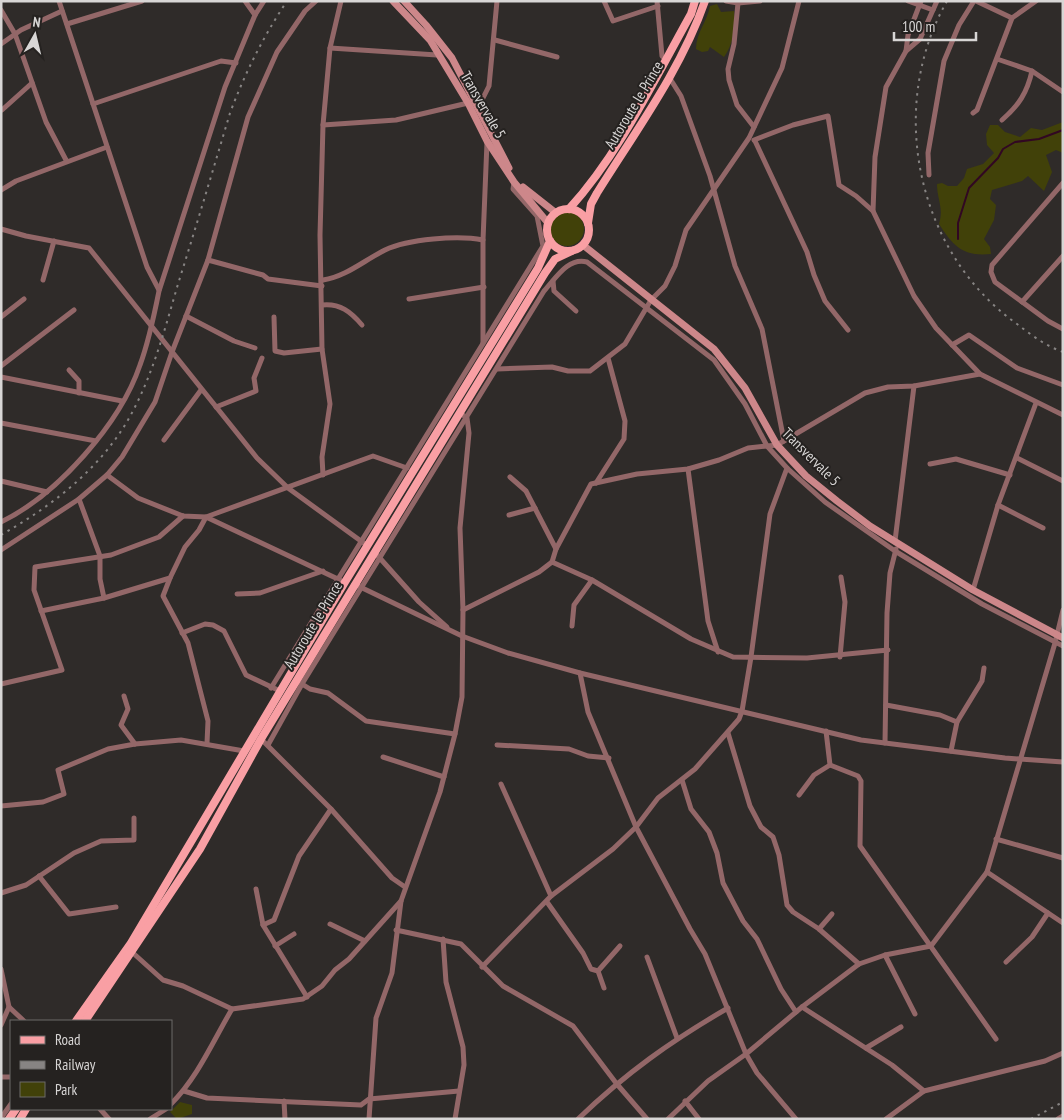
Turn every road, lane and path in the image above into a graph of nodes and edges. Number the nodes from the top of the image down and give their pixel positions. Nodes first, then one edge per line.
1 (59, 1) edge
2 (142, 1) edge
3 (246, 1) edge
4 (264, 1) edge
5 (316, 1) edge
6 (341, 1) edge
7 (393, 1) edge
8 (404, 1) edge
9 (497, 1) edge
10 (604, 1) edge
11 (695, 1) edge
12 (705, 1) edge
13 (726, 1) edge
14 (760, 1) edge
15 (800, 1) edge
16 (908, 1) edge
17 (937, 1) edge
18 (975, 1) edge
19 (1036, 1) edge
20 (738, 3) junction
21 (920, 3) edge
22 (657, 4) edge
23 (1, 10) edge
24 (933, 10) junction
25 (62, 11) junction
26 (255, 15) junction
27 (1012, 18) junction
28 (67, 24) junction
29 (15, 34) junction
30 (495, 40) junction
31 (1, 44) edge
32 (330, 48) junction
33 (906, 51) junction
34 (437, 55) junction
35 (557, 58) dead end
36 (665, 59) junction
37 (997, 59) junction
38 (236, 63) junction
39 (1032, 71) junction
40 (669, 76) junction
41 (32, 84) junction
42 (1063, 92) edge
43 (468, 103) junction
44 (93, 104) junction
45 (478, 108) junction
46 (2, 110) edge
47 (973, 113) dead end
48 (1002, 120) dead end
49 (323, 125) junction
50 (754, 127) junction
51 (749, 138) junction
52 (755, 140) junction
53 (487, 141) junction
54 (108, 147) junction
55 (66, 160) junction
56 (929, 175) dead end
57 (514, 182) junction
58 (1063, 183) edge
59 (1, 190) edge
60 (714, 190) junction
61 (569, 210) junction
62 (873, 211) junction
63 (556, 213) junction
64 (548, 223) junction
65 (588, 223) junction
66 (1, 229) edge
67 (483, 240) junction
68 (54, 241) junction
69 (550, 241) junction
70 (583, 245) junction
71 (572, 251) junction
72 (1063, 256) edge
73 (208, 260) junction
74 (43, 280) dead end
75 (527, 280) junction
76 (553, 281) junction
77 (322, 283) junction
78 (484, 287) junction
79 (159, 291) junction
80 (409, 298) dead end
81 (24, 299) dead end
82 (1022, 302) junction
83 (649, 303) junction
84 (322, 305) junction
85 (74, 310) dead end
86 (576, 311) dead end
87 (186, 316) junction
88 (1, 317) edge
89 (274, 317) dead end
90 (152, 325) junction
91 (362, 325) dead end
92 (1063, 329) edge
93 (848, 330) dead end
94 (512, 335) junction
95 (483, 344) junction
96 (952, 345) junction
97 (255, 348) dead end
98 (322, 349) junction
99 (172, 352) junction
100 (262, 358) dead end
101 (608, 358) junction
102 (1, 366) edge
103 (497, 369) junction
104 (69, 370) dead end
105 (980, 374) junction
106 (1, 377) edge
107 (1063, 385) edge
108 (914, 386) junction
109 (202, 390) junction
110 (79, 393) junction
111 (122, 401) junction
112 (1036, 404) junction
113 (216, 407) junction
114 (460, 413) junction
115 (1063, 415) edge
116 (467, 418) junction
117 (1, 423) edge
118 (164, 440) dead end
119 (96, 441) junction
120 (780, 443) junction
121 (767, 446) junction
122 (1017, 458) junction
123 (930, 464) dead end
124 (407, 468) junction
125 (787, 468) junction
126 (688, 469) junction
127 (107, 475) junction
128 (323, 475) junction
129 (1010, 475) junction
130 (510, 477) dead end
131 (1063, 481) edge
132 (1, 482) edge
133 (596, 483) junction
134 (288, 488) junction
135 (47, 492) junction
136 (79, 499) junction
137 (998, 505) junction
138 (535, 508) junction
139 (509, 515) dead end
140 (183, 516) junction
141 (206, 517) junction
142 (1, 522) edge
143 (1043, 528) dead end
144 (365, 544) junction
145 (896, 545) junction
146 (556, 549) junction
147 (1, 550) edge
148 (376, 555) junction
149 (100, 556) junction
150 (552, 562) junction
151 (323, 572) junction
152 (841, 577) dead end
153 (170, 578) junction
154 (592, 580) junction
155 (342, 581) junction
156 (354, 584) junction
157 (362, 588) junction
158 (973, 590) junction
159 (237, 594) dead end
160 (104, 598) junction
161 (463, 610) junction
162 (1063, 610) edge
163 (41, 611) junction
164 (572, 626) dead end
165 (449, 629) junction
166 (182, 633) junction
167 (462, 636) junction
168 (1058, 639) edge
169 (1063, 646) edge
170 (888, 650) junction
171 (718, 652) junction
172 (840, 656) junction
173 (751, 657) junction
174 (984, 668) dead end
175 (580, 673) junction
176 (1, 684) edge
177 (302, 684) junction
178 (271, 688) junction
179 (280, 691) junction
180 (124, 696) dead end
181 (886, 705) junction
182 (742, 711) junction
183 (957, 722) junction
184 (826, 731) junction
185 (728, 733) junction
186 (455, 734) junction
187 (261, 739) junction
188 (207, 743) junction
189 (885, 743) junction
190 (135, 744) junction
191 (268, 745) junction
192 (497, 745) dead end
193 (244, 751) junction
194 (951, 751) junction
195 (383, 757) dead end
196 (609, 758) junction
197 (1021, 759) junction
198 (1063, 762) edge
199 (830, 764) junction
200 (444, 777) junction
201 (682, 780) junction
202 (501, 784) dead end
203 (799, 795) dead end
204 (1, 806) edge
205 (331, 809) junction
206 (134, 818) dead end
207 (636, 827) junction
208 (996, 839) junction
209 (1063, 858) edge
210 (987, 872) junction
211 (39, 876) junction
212 (405, 887) junction
213 (256, 889) dead end
214 (1, 893) edge
215 (551, 896) junction
216 (402, 900) junction
217 (547, 902) junction
218 (116, 907) dead end
219 (1048, 913) junction
220 (832, 914) dead end
221 (1063, 923) edge
222 (330, 924) dead end
223 (263, 925) junction
224 (820, 929) junction
225 (396, 930) junction
226 (294, 934) dead end
227 (443, 939) junction
228 (366, 941) junction
229 (275, 946) junction
230 (620, 946) dead end
231 (931, 946) junction
232 (132, 953) junction
233 (885, 955) junction
234 (647, 957) dead end
235 (1006, 962) dead end
236 (859, 964) junction
237 (482, 967) junction
238 (1, 969) edge
239 (598, 971) junction
240 (604, 988) dead end
241 (307, 997) junction
242 (9, 1007) junction
243 (728, 1008) junction
244 (802, 1008) junction
245 (232, 1009) junction
246 (796, 1012) junction
247 (915, 1014) dead end
248 (23, 1020) edge
249 (77, 1020) edge
250 (86, 1020) edge
251 (1, 1026) edge
252 (901, 1027) dead end
253 (677, 1038) junction
254 (996, 1039) dead end
255 (866, 1048) junction
256 (1063, 1053) edge
257 (746, 1054) junction
258 (616, 1083) junction
259 (184, 1091) junction
260 (459, 1091) junction
261 (924, 1091) junction
262 (369, 1099) junction
263 (284, 1101) junction
264 (685, 1101) junction
265 (172, 1103) edge
266 (10, 1105) edge
267 (164, 1110) edge
268 (1063, 1116) edge
269 (1, 1118) edge
270 (150, 1119) edge
271 (284, 1119) edge
272 (369, 1119) edge
273 (455, 1119) edge
274 (578, 1119) edge
275 (647, 1119) edge
276 (668, 1119) edge
277 (700, 1119) edge
278 (796, 1119) edge
279 (886, 1119) edge
280 (1058, 1119) edge

1 - 25 street
2 - 28 street
3 - 26 street
4 - 26 street
5 - 73 street
6 - 32 street
7 - 34 main road, Transvervale 5
8 - 45 main road, Transvervale 5
9 - 30 street
10 - 22 street
11 - 36 main road, Autoroute le Prince
12 - 40 main road, Autoroute le Prince
13 - 20 street
14 - 20 street
15 - 50 street
16 - 21 street
17 - 24 street
18 - 27 street
18 - 56 street
19 - 27 street
20 - 50 street
21 - 24 street
21 - 33 street
22 - 36 street
23 - 29 street
24 - 33 street
25 - 28 street
25 - 29 street
26 - 38 street
27 - 37 street
28 - 44 street
29 - 31 street
29 - 41 street
30 - 35 street
30 - 45 street
32 - 34 street
32 - 49 street
33 - 62 street
34 - 43 main road, Transvervale 5
36 - 61 main road, Autoroute le Prince
37 - 39 street
37 - 47 street
38 - 44 street
38 - 79 street
39 - 42 street
39 - 48 street
40 - 60 street
40 - 65 main road, Autoroute le Prince
41 - 46 street
41 - 55 street
43 - 49 street
43 - 53 main road, Transvervale 5
44 - 54 street
45 - 63 main road, Transvervale 5
49 - 77 street
50 - 51 street
51 - 52 street
51 - 60 street
52 - 62 street
52 - 93 street
53 - 57 main road, Transvervale 5
53 - 67 street
54 - 55 street
54 - 79 street
55 - 59 street
57 - 64 main road, Transvervale 5
57 - 75 street
58 - 82 street
60 - 83 street
60 - 120 street
61 - 63 main road
61 - 65 main road
62 - 96 street
63 - 64 main road
64 - 69 main road
65 - 70 main road
66 - 68 street
67 - 77 street
67 - 78 street
68 - 74 street
68 - 90 street
69 - 71 main road
69 - 75 main road, Autoroute le Prince
70 - 71 main road
70 - 83 main road, Transvervale 5
71 - 94 main road, Autoroute le Prince
72 - 82 street
73 - 77 street
73 - 87 street
75 - 95 street
75 - 144 main road, Autoroute le Prince
76 - 83 street
76 - 86 street
76 - 94 street
77 - 84 street
78 - 80 street
78 - 95 street
79 - 90 street
81 - 88 street
82 - 92 street
83 - 101 street
83 - 120 main road, Transvervale 5
83 - 121 street
84 - 91 street
84 - 98 street
85 - 102 street
87 - 97 street
87 - 99 street
89 - 98 street
90 - 99 street
90 - 111 street
94 - 103 street
94 - 114 main road, Autoroute le Prince
95 - 124 street
96 - 105 street
96 - 107 street
98 - 128 street
99 - 109 street
99 - 127 street
100 - 113 street
101 - 103 street
101 - 133 street
103 - 116 street
104 - 110 street
105 - 108 street
105 - 112 street
106 - 110 street
108 - 120 street
108 - 145 street
109 - 113 street
109 - 118 street
110 - 111 street
111 - 119 street
112 - 115 street
112 - 122 street
113 - 134 street
114 - 116 street
114 - 148 main road, Autoroute le Prince
116 - 148 street
116 - 161 street
117 - 119 street
119 - 135 street
120 - 121 street
120 - 145 main road, Transvervale 5
121 - 125 street
121 - 126 street
122 - 129 street
122 - 131 street
123 - 129 street
124 - 128 street
124 - 144 street
125 - 145 street
125 - 173 street
126 - 133 street
126 - 171 street
127 - 136 street
127 - 140 street
128 - 134 street
129 - 137 street
130 - 138 street
132 - 135 street
133 - 146 street
134 - 141 street
134 - 144 street
135 - 142 street
136 - 147 street
136 - 149 street
137 - 143 street
137 - 158 street
138 - 139 street
138 - 146 street
140 - 141 street
140 - 149 street
141 - 151 street
141 - 153 street
144 - 155 main road, Autoroute le Prince
145 - 158 main road, Transvervale 5
145 - 168 street
145 - 170 street
146 - 150 street
148 - 156 main road, Autoroute le Prince
148 - 157 street
148 - 165 street
149 - 160 street
149 - 163 street
150 - 154 street
150 - 161 street
151 - 155 street
151 - 159 street
152 - 172 street
153 - 160 street
153 - 166 street
154 - 164 street
154 - 171 street
155 - 178 street
155 - 179 main road, Autoroute le Prince
156 - 157 street
156 - 187 main road, Autoroute le Prince
157 - 165 street
157 - 177 street
158 - 168 main road, Transvervale 5
160 - 163 street
161 - 167 street
162 - 168 street
163 - 176 street
165 - 167 street
166 - 178 street
166 - 188 street
167 - 175 street
167 - 186 street
168 - 169 street
168 - 197 street
170 - 172 street
170 - 181 street
171 - 173 street
172 - 173 street
173 - 182 street
174 - 183 street
175 - 182 street
175 - 196 street
177 - 186 street
177 - 191 street
178 - 179 street
179 - 193 main road, Autoroute le Prince
180 - 190 street
181 - 183 street
181 - 189 street
182 - 184 street
182 - 185 street
183 - 194 street
184 - 189 street
184 - 199 street
185 - 201 street
185 - 224 street
186 - 200 street
187 - 191 street
187 - 232 main road, Autoroute le Prince
188 - 190 street
188 - 193 street
189 - 194 street
190 - 204 street
191 - 205 street
192 - 196 street
193 - 249 main road, Autoroute le Prince
194 - 197 street
195 - 200 street
196 - 207 street
197 - 198 street
197 - 208 street
199 - 203 street
199 - 231 street
200 - 212 street
201 - 207 street
201 - 246 street
202 - 215 street
205 - 212 street
205 - 223 street
206 - 211 street
207 - 215 street
207 - 243 street
208 - 209 street
208 - 210 street
210 - 219 street
210 - 231 street
211 - 214 street
211 - 218 street
212 - 216 street
213 - 223 street
215 - 217 street
216 - 225 street
216 - 228 street
217 - 237 street
217 - 239 street
219 - 221 street
219 - 235 street
220 - 224 street
222 - 228 street
223 - 229 street
224 - 236 street
225 - 227 street
225 - 262 street
226 - 229 street
227 - 237 street
227 - 260 street
228 - 241 street
229 - 241 street
230 - 239 street
231 - 233 street
231 - 254 street
232 - 245 street
232 - 250 main road, Autoroute le Prince
233 - 236 street
233 - 247 street
234 - 253 street
236 - 244 street
237 - 258 street
238 - 242 street
239 - 240 street
241 - 245 street
242 - 248 street
242 - 251 street
243 - 253 street
243 - 257 street
244 - 246 street
244 - 255 street
245 - 259 street
246 - 257 street
252 - 255 street
253 - 258 street
255 - 261 street
256 - 261 street
257 - 264 street
257 - 278 street
258 - 274 street
258 - 275 street
259 - 263 street
259 - 265 street
260 - 262 street
260 - 273 street
261 - 279 street
262 - 263 street
262 - 272 street
263 - 271 street
264 - 276 street
264 - 277 street
266 - 269 street
267 - 270 street
268 - 280 street

